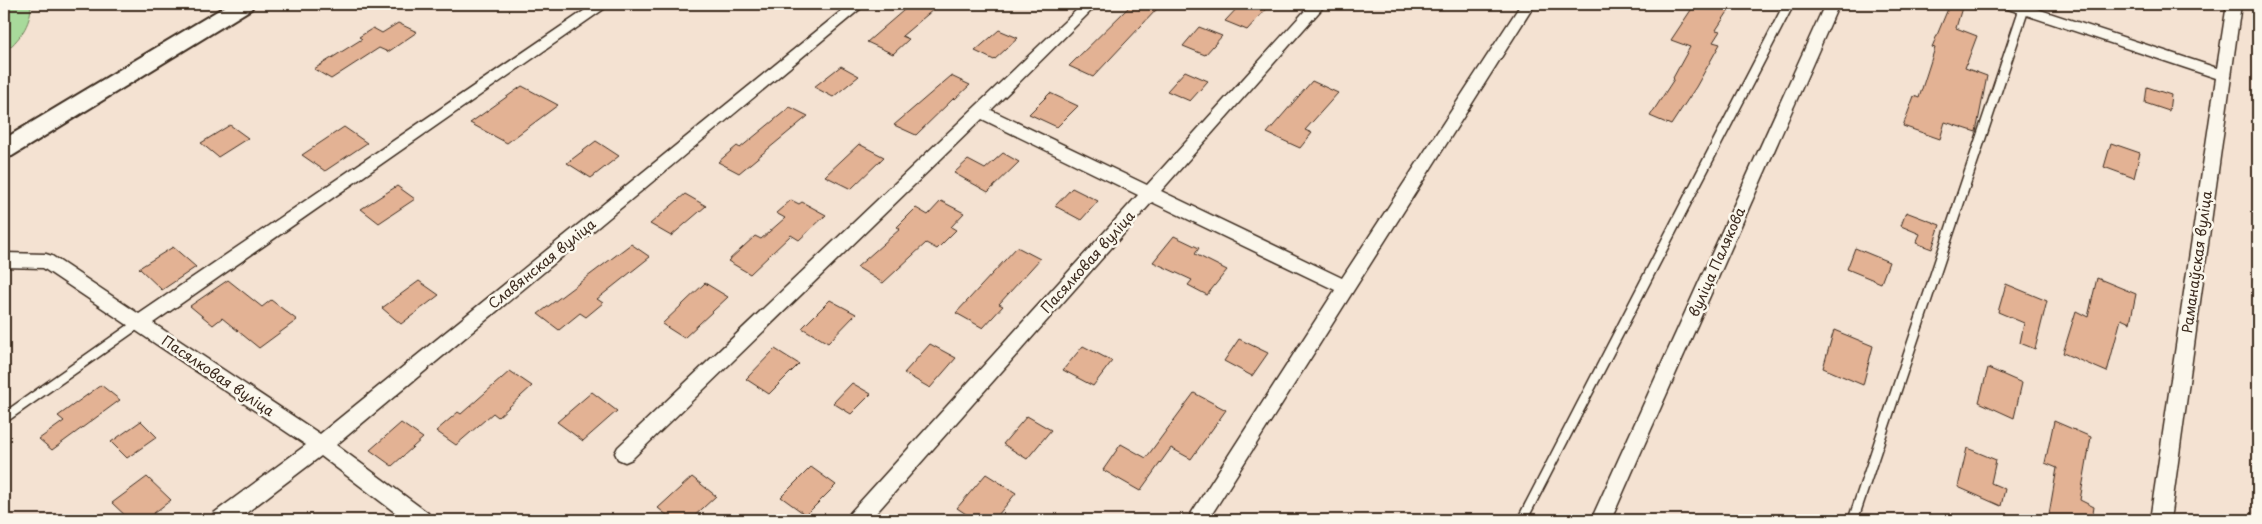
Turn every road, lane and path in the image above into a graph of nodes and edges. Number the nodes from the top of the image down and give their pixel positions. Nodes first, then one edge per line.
1 (244, 4) edge
2 (604, 4) edge
3 (860, 4) edge
4 (1091, 4) edge
5 (1319, 4) edge
6 (1528, 4) edge
7 (1789, 4) edge
8 (1832, 4) edge
9 (2007, 4) edge
10 (2234, 4) edge
11 (2024, 9) junction
12 (2224, 75) junction
13 (980, 110) junction
14 (4, 150) edge
15 (1150, 192) junction
16 (4, 260) edge
17 (1346, 288) junction
18 (139, 323) junction
19 (4, 418) edge
20 (321, 445) junction
21 (625, 453) dead end
22 (221, 520) edge
23 (421, 520) edge
24 (857, 520) edge
25 (1197, 520) edge
26 (1522, 520) edge
27 (1601, 520) edge
28 (1853, 520) edge
29 (2160, 520) edge

1 - 14 street
2 - 18 street
3 - 20 street, Славянская вуліца
4 - 13 street
5 - 15 street, Пасялковая вуліца
6 - 17 street
7 - 26 lane
8 - 27 street, вуліца Палякова
9 - 11 street
10 - 12 street, Раманаўская вуліца
11 - 12 street
11 - 28 lane
12 - 29 street, Раманаўская вуліца
13 - 15 street
13 - 21 street
15 - 17 street
15 - 24 street, Пасялковая вуліца
16 - 18 street, Пасялковая вуліца
17 - 25 street
18 - 19 lane
18 - 20 street, Пасялковая вуліца
20 - 22 street, Славянская вуліца
20 - 23 street, Пасялковая вуліца

